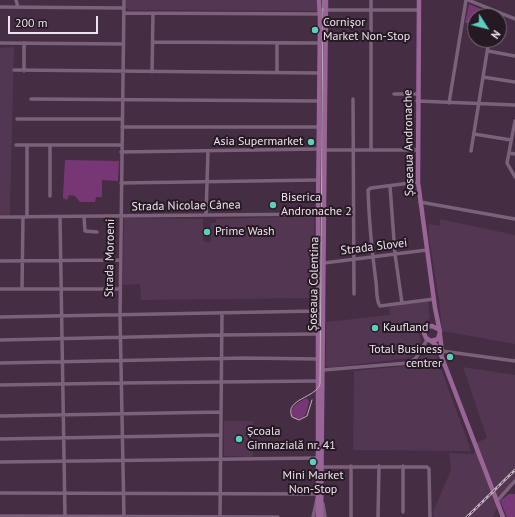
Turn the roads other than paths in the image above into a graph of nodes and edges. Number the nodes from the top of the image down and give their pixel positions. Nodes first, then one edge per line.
1 (16, 0) edge
2 (124, 0) edge
3 (319, 0) edge
4 (326, 0) edge
5 (371, 0) edge
6 (419, 0) edge
7 (467, 0) edge
8 (0, 7) edge
9 (18, 7) junction
10 (124, 8) junction
11 (489, 8) edge
12 (371, 10) junction
13 (419, 10) junction
14 (326, 12) junction
15 (124, 13) junction
16 (153, 13) junction
17 (318, 13) junction
18 (153, 42) junction
19 (0, 43) edge
20 (24, 43) junction
21 (277, 43) junction
22 (320, 43) junction
23 (123, 44) junction
24 (488, 48) edge
25 (488, 51) junction
26 (515, 56) edge
27 (14, 70) dead end
28 (24, 70) junction
29 (123, 72) junction
30 (152, 72) junction
31 (277, 72) junction
32 (319, 73) junction
33 (483, 77) junction
34 (515, 82) edge
35 (394, 94) dead end
36 (418, 94) junction
37 (31, 99) dead end
38 (353, 99) dead end
39 (122, 100) junction
40 (320, 101) junction
41 (418, 101) junction
42 (449, 102) junction
43 (479, 104) junction
44 (515, 105) edge
45 (122, 119) junction
46 (17, 120) dead end
47 (515, 121) edge
48 (122, 127) junction
49 (319, 127) junction
50 (474, 134) junction
51 (511, 140) junction
52 (16, 145) dead end
53 (27, 145) junction
54 (50, 145) junction
55 (121, 145) junction
56 (322, 149) junction
57 (354, 150) junction
58 (371, 150) junction
59 (417, 150) junction
60 (208, 151) junction
61 (471, 151) dead end
62 (121, 152) junction
63 (509, 152) junction
64 (515, 154) edge
65 (515, 177) edge
66 (318, 180) junction
67 (207, 181) junction
68 (418, 182) junction
69 (121, 183) junction
70 (390, 186) junction
71 (50, 196) dead end
72 (420, 202) junction
73 (318, 214) junction
74 (325, 214) junction
75 (206, 215) junction
76 (121, 216) junction
77 (0, 217) edge
78 (25, 217) junction
79 (60, 217) junction
80 (84, 217) junction
81 (515, 219) edge
82 (97, 232) dead end
83 (427, 250) junction
84 (395, 254) junction
85 (372, 257) junction
86 (120, 260) junction
87 (354, 260) junction
88 (0, 261) edge
89 (22, 261) junction
90 (60, 261) junction
91 (324, 263) junction
92 (22, 289) junction
93 (61, 289) junction
94 (120, 289) junction
95 (0, 290) edge
96 (354, 294) dead end
97 (434, 299) junction
98 (402, 303) junction
99 (435, 308) junction
100 (318, 311) junction
101 (222, 313) junction
102 (120, 315) junction
103 (61, 316) junction
104 (0, 317) edge
105 (430, 326) junction
106 (438, 329) junction
107 (318, 334) junction
108 (222, 335) junction
109 (440, 335) junction
110 (120, 337) junction
111 (61, 338) junction
112 (0, 340) edge
113 (429, 341) junction
114 (442, 351) junction
115 (222, 358) junction
116 (318, 359) junction
117 (121, 360) junction
118 (515, 361) edge
119 (62, 362) junction
120 (0, 363) edge
121 (444, 365) junction
122 (323, 370) junction
123 (317, 381) junction
124 (121, 382) junction
125 (221, 382) junction
126 (62, 384) junction
127 (0, 385) edge
128 (221, 412) junction
129 (121, 414) junction
130 (63, 415) junction
131 (0, 416) edge
132 (221, 435) junction
133 (122, 437) junction
134 (63, 438) junction
135 (0, 439) edge
136 (318, 458) junction
137 (221, 459) junction
138 (122, 460) junction
139 (64, 461) junction
140 (0, 462) edge
141 (322, 466) junction
142 (351, 466) junction
143 (379, 466) junction
144 (403, 466) junction
145 (515, 482) edge
146 (0, 493) edge
147 (64, 494) junction
148 (123, 494) junction
149 (221, 494) junction
150 (320, 496) junction
151 (497, 501) junction
152 (403, 512) dead end
153 (0, 516) edge
154 (65, 517) edge
155 (124, 517) edge
156 (145, 517) edge
157 (220, 517) edge
158 (278, 517) edge
159 (313, 517) edge
160 (318, 517) edge
161 (321, 517) edge
162 (325, 517) edge
163 (351, 517) edge
164 (378, 517) edge
165 (430, 517) edge
166 (503, 517) edge

1 - 9 street
2 - 10 street, Strada Moroeni
3 - 17 main road, Șoseaua Colentina
4 - 14 main road, Șoseaua Colentina
5 - 12 street
6 - 13 main road, Șoseaua Andronache
7 - 11 street
7 - 42 street
8 - 9 street
9 - 10 street
10 - 15 street, Strada Moroeni
12 - 13 street
12 - 14 street
12 - 58 street
13 - 36 main road, Șoseaua Andronache
14 - 17 street
14 - 56 main road, Șoseaua Colentina
15 - 16 street
15 - 23 street, Strada Moroeni
16 - 17 street
16 - 18 street
17 - 22 main road, Șoseaua Colentina
18 - 21 street
18 - 30 street
19 - 20 street
20 - 23 street
20 - 28 street
21 - 22 street
21 - 31 street
22 - 32 main road, Șoseaua Colentina
23 - 29 street, Strada Moroeni
24 - 25 street
25 - 26 street
25 - 33 street
27 - 28 street
28 - 29 street
29 - 30 street
29 - 39 street, Strada Moroeni
30 - 31 street
31 - 32 street
32 - 40 main road, Șoseaua Colentina
33 - 34 street
33 - 43 street
35 - 36 street
36 - 41 main road, Șoseaua Andronache
37 - 39 street
38 - 57 street
39 - 40 street
39 - 45 street, Strada Moroeni
40 - 49 main road, Șoseaua Colentina
41 - 42 street
41 - 59 main road, Șoseaua Andronache
42 - 43 street
43 - 44 street
43 - 50 street
45 - 46 street
45 - 48 street, Strada Moroeni
47 - 51 street
48 - 49 street
48 - 55 street, Strada Moroeni
49 - 56 main road, Șoseaua Colentina
50 - 51 street
50 - 61 street
51 - 63 street
52 - 53 street
53 - 54 street
53 - 78 street
54 - 55 street
54 - 71 street
55 - 62 street, Strada Moroeni
56 - 57 street
56 - 60 street
56 - 66 main road, Șoseaua Colentina
56 - 74 main road, Șoseaua Colentina
57 - 58 street
57 - 87 street
58 - 59 street
59 - 68 main road, Șoseaua Andronache
60 - 62 street
60 - 67 street
62 - 69 street, Strada Moroeni
63 - 64 street
63 - 65 street
66 - 67 street
66 - 73 main road, Șoseaua Colentina
67 - 69 street
67 - 75 street
68 - 70 street
68 - 72 main road, Șoseaua Andronache
69 - 76 street, Strada Moroeni
70 - 84 street
70 - 85 street
72 - 81 street
72 - 83 main road, Șoseaua Andronache
73 - 74 street, Strada Nicolae Cânea
73 - 75 street, Strada Nicolae Cânea
73 - 100 main road, Șoseaua Colentina
74 - 91 main road, Șoseaua Colentina
75 - 76 street, Strada Nicolae Cânea
76 - 80 street, Strada Nicolae Cânea
76 - 86 street, Strada Moroeni
77 - 78 street, Strada Nicolae Cânea
78 - 79 street, Strada Nicolae Cânea
78 - 89 street
79 - 80 street, Strada Nicolae Cânea
79 - 90 street
80 - 82 street
83 - 84 street, Strada Slovei
83 - 97 main road, Șoseaua Andronache
84 - 85 street, Strada Slovei
84 - 98 street
85 - 87 street, Strada Slovei
85 - 98 street
86 - 90 street
86 - 94 street, Strada Moroeni
87 - 91 street, Strada Slovei
87 - 96 street
88 - 89 street
89 - 90 street
89 - 92 street
90 - 93 street
91 - 122 main road, Șoseaua Colentina
92 - 93 street
92 - 95 street
93 - 94 street
93 - 103 street
94 - 102 street, Strada Moroeni
97 - 98 street
97 - 99 main road, Șoseaua Andronache
99 - 105 main road, Șoseaua Andronache
99 - 106 main road, Șoseaua Andronache
100 - 101 street
100 - 107 main road, Șoseaua Colentina
101 - 102 street
101 - 108 street
102 - 103 street
102 - 110 street, Strada Moroeni
103 - 104 street
103 - 111 street
105 - 106 main road
105 - 113 main road
106 - 109 main road
107 - 108 street
107 - 116 main road, Șoseaua Colentina
108 - 110 street
108 - 115 street
109 - 113 main road
109 - 114 main road
110 - 111 street
110 - 117 street, Strada Moroeni
111 - 112 street
111 - 119 street
113 - 121 main road
113 - 122 street
114 - 118 street
114 - 121 main road
115 - 116 street
115 - 117 street
115 - 125 street
116 - 123 main road, Șoseaua Colentina
117 - 119 street
117 - 124 street, Strada Moroeni
119 - 120 street
119 - 126 street
121 - 151 main road
122 - 141 main road, Șoseaua Colentina
123 - 125 street
123 - 136 main road, Șoseaua Colentina
124 - 125 street
124 - 126 street
124 - 129 street, Strada Moroeni
125 - 128 street
126 - 127 street
126 - 130 street
128 - 129 street
128 - 132 street
129 - 130 street
129 - 133 street, Strada Moroeni
130 - 131 street
130 - 134 street
132 - 133 street
132 - 137 street
133 - 134 street
133 - 138 street, Strada Moroeni
134 - 135 street
134 - 139 street
136 - 137 street
136 - 150 main road, Șoseaua Colentina
137 - 138 street
137 - 149 street
138 - 139 street
138 - 148 street, Strada Moroeni
139 - 140 street
139 - 147 street
141 - 142 street
141 - 150 main road, Șoseaua Colentina
142 - 143 street
142 - 163 street
143 - 144 street
143 - 164 street
144 - 152 street
144 - 165 street
145 - 151 street
146 - 147 street
147 - 148 street
147 - 154 street
148 - 149 street
148 - 155 street, Strada Moroeni
149 - 150 street
149 - 157 street
150 - 159 street, Șoseaua Colentina
150 - 160 main road, Șoseaua Colentina
150 - 161 main road, Șoseaua Colentina
150 - 162 street, Șoseaua Colentina
151 - 166 main road
153 - 154 street
154 - 155 street
155 - 156 street
156 - 157 street
157 - 158 street

